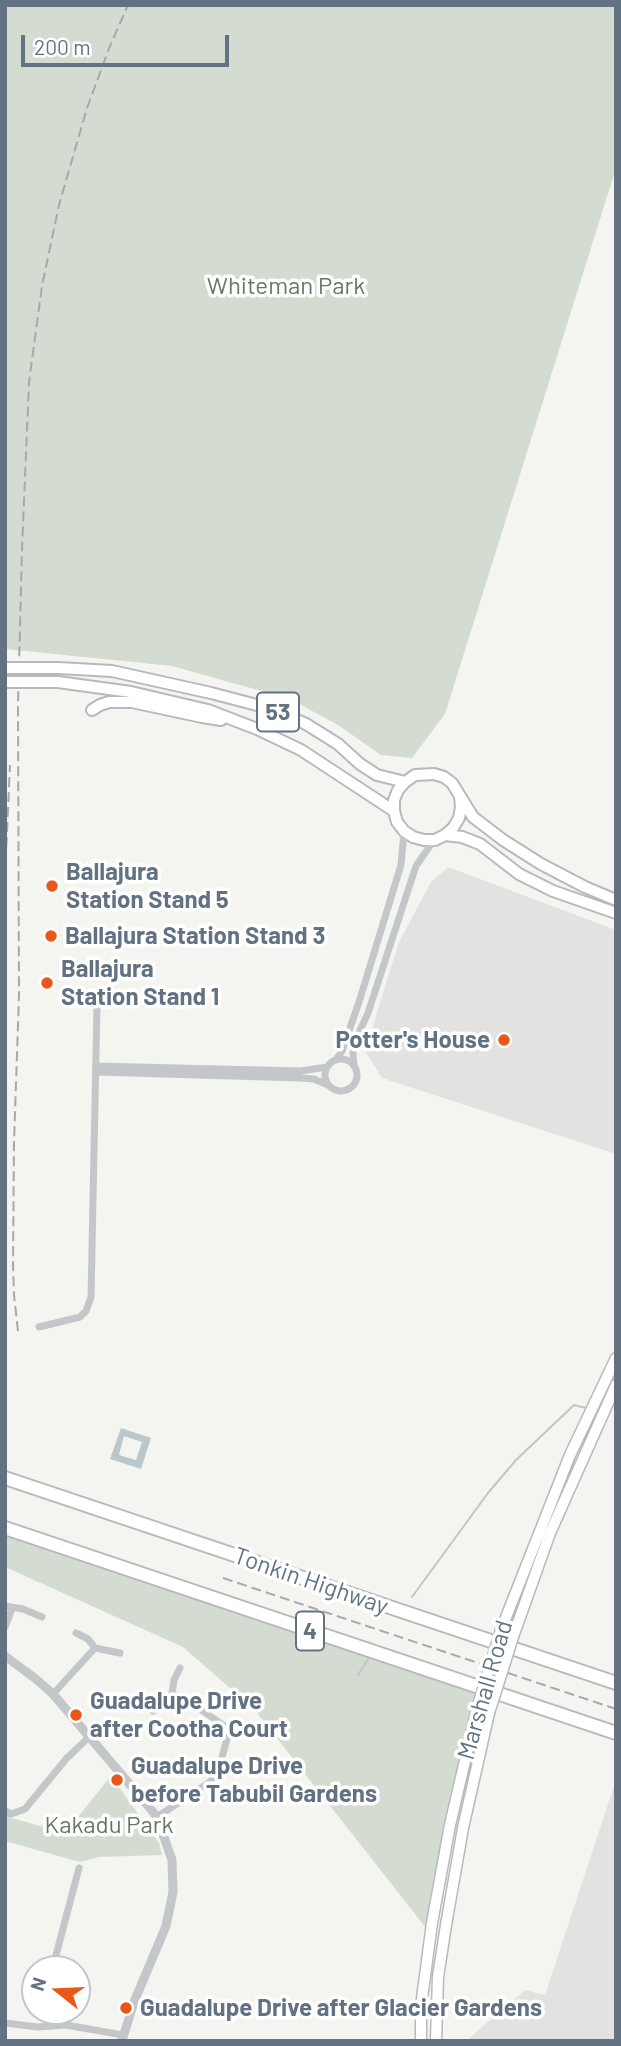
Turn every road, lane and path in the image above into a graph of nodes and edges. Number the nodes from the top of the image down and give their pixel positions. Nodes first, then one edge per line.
1 (5, 668) edge
2 (5, 682) edge
3 (92, 710) dead end
4 (257, 729) junction
5 (405, 782) junction
6 (460, 796) junction
7 (394, 811) junction
8 (404, 831) junction
9 (440, 838) junction
10 (616, 900) edge
11 (616, 914) edge
12 (97, 1006) dead end
13 (336, 1060) junction
14 (354, 1066) junction
15 (327, 1067) junction
16 (96, 1069) junction
17 (328, 1085) junction
18 (40, 1327) dead end
19 (616, 1358) edge
20 (616, 1385) edge
21 (5, 1478) edge
22 (5, 1528) edge
23 (8, 1607) edge
24 (42, 1617) dead end
25 (5, 1627) edge
26 (76, 1633) dead end
27 (95, 1648) junction
28 (120, 1654) dead end
29 (5, 1657) edge
30 (540, 1658) junction
31 (180, 1668) dead end
32 (616, 1677) edge
33 (616, 1684) edge
34 (54, 1694) junction
35 (172, 1694) junction
36 (153, 1711) dead end
37 (616, 1734) edge
38 (89, 1737) junction
39 (5, 1811) edge
40 (157, 1817) junction
41 (79, 1868) dead end
42 (56, 1955) edge
43 (25, 2025) edge
44 (59, 2025) joint
45 (122, 2038) edge
46 (421, 2041) edge
47 (436, 2041) edge

1 - 5 main road, 53, bridge
2 - 4 main road, 53, bridge
3 - 4 main road
4 - 7 main road, 53
5 - 6 main road, 53
5 - 7 main road
6 - 9 main road
6 - 10 main road, 53
7 - 8 main road
8 - 9 main road
8 - 13 street
9 - 11 main road
9 - 14 street
12 - 16 street
13 - 14 street
13 - 15 street
14 - 17 street
15 - 16 street
15 - 17 street
16 - 17 street
16 - 18 street
19 - 46 main road, Marshall Road, bridge
20 - 47 main road, Marshall Road, bridge
21 - 30 highway, Tonkin Highway / 4
22 - 37 highway, Tonkin Highway / 4
23 - 24 street
23 - 25 street
26 - 27 street
27 - 28 street
27 - 34 street
29 - 34 street
30 - 32 highway
30 - 33 highway, Tonkin Highway / 4
31 - 35 street
34 - 38 street
35 - 36 street
35 - 40 street
38 - 39 street
38 - 40 street
40 - 45 street
41 - 42 street
43 - 44 street
44 - 45 street

